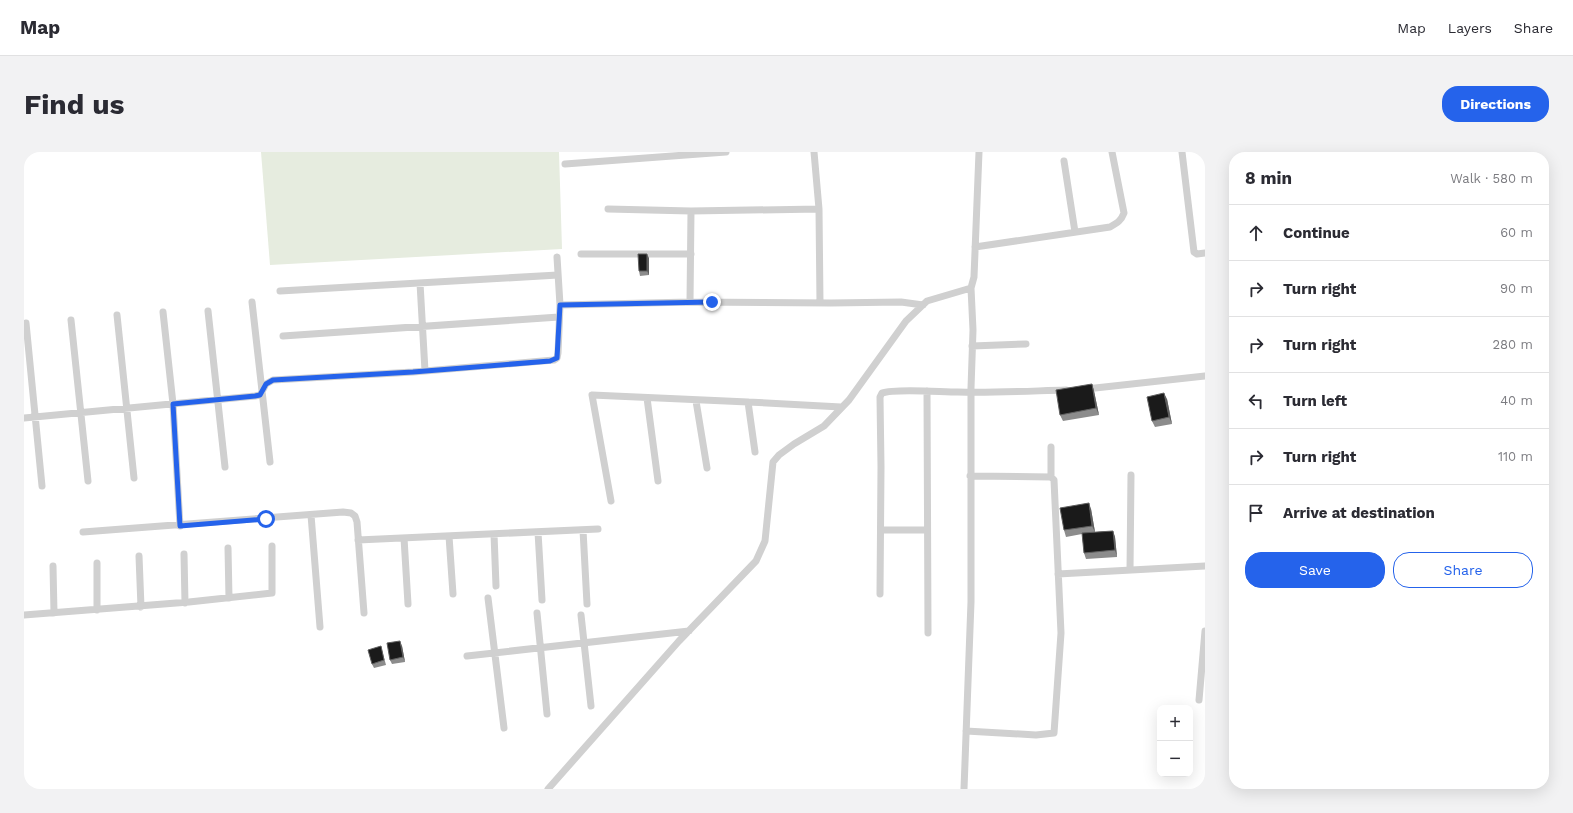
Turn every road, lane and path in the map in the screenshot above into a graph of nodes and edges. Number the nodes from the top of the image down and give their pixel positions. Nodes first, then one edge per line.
1 (726, 152) edge
2 (814, 152) edge
3 (979, 152) edge
4 (1112, 152) edge
5 (1182, 152) edge
6 (1064, 161) dead end
7 (565, 164) dead end
8 (608, 209) dead end
9 (820, 209) junction
10 (691, 211) junction
11 (1075, 232) junction
12 (975, 247) junction
13 (1205, 253) edge
14 (581, 254) dead end
15 (691, 254) junction
16 (557, 257) dead end
17 (558, 275) junction
18 (420, 283) junction
19 (971, 288) junction
20 (280, 291) dead end
21 (252, 302) dead end
22 (690, 302) junction
23 (820, 303) junction
24 (560, 305) junction
25 (923, 305) junction
26 (208, 311) dead end
27 (163, 312) dead end
28 (117, 315) dead end
29 (559, 317) junction
30 (71, 320) dead end
31 (26, 324) dead end
32 (422, 326) junction
33 (283, 336) dead end
34 (1026, 344) dead end
35 (972, 346) junction
36 (425, 371) junction
37 (1205, 376) edge
38 (262, 392) junction
39 (927, 392) junction
40 (970, 392) junction
41 (647, 398) junction
42 (218, 400) junction
43 (696, 400) junction
44 (748, 402) junction
45 (173, 404) junction
46 (126, 408) junction
47 (841, 408) junction
48 (81, 413) junction
49 (35, 417) junction
50 (24, 418) edge
51 (1051, 447) dead end
52 (755, 452) dead end
53 (270, 462) dead end
54 (224, 467) dead end
55 (707, 468) dead end
56 (1131, 475) dead end
57 (970, 476) junction
58 (1051, 477) junction
59 (134, 478) dead end
60 (88, 481) dead end
61 (658, 481) dead end
62 (42, 486) dead end
63 (611, 501) dead end
64 (311, 516) junction
65 (180, 526) junction
66 (598, 529) dead end
67 (583, 530) junction
68 (881, 530) junction
69 (927, 530) junction
70 (83, 532) dead end
71 (538, 532) junction
72 (494, 534) junction
73 (449, 536) junction
74 (404, 538) junction
75 (358, 540) junction
76 (272, 546) dead end
77 (228, 548) dead end
78 (184, 554) dead end
79 (139, 556) dead end
80 (97, 563) dead end
81 (53, 566) dead end
82 (1205, 566) edge
83 (1130, 570) junction
84 (1058, 574) junction
85 (496, 586) dead end
86 (453, 594) dead end
87 (880, 594) dead end
88 (229, 598) junction
89 (488, 598) dead end
90 (542, 600) dead end
91 (184, 603) junction
92 (408, 604) dead end
93 (587, 604) dead end
94 (141, 607) junction
95 (97, 610) junction
96 (54, 613) junction
97 (364, 613) dead end
98 (536, 613) dead end
99 (582, 615) dead end
100 (24, 616) edge
101 (320, 627) dead end
102 (689, 631) junction
103 (1205, 631) edge
104 (928, 633) dead end
105 (585, 643) junction
106 (541, 648) junction
107 (495, 653) junction
108 (467, 656) dead end
109 (1199, 700) dead end
110 (591, 706) dead end
111 (547, 714) dead end
112 (504, 728) dead end
113 (966, 731) junction
114 (548, 789) edge
115 (964, 789) edge

1 - 7 street
2 - 9 street
3 - 12 street
4 - 11 street
5 - 13 street
6 - 11 street
8 - 10 street
9 - 10 street
9 - 23 street
10 - 15 street
11 - 12 street
12 - 19 street
14 - 15 street
15 - 22 street
16 - 17 street
17 - 18 street
17 - 24 street
18 - 20 street
18 - 32 street
19 - 25 street
19 - 35 street
21 - 38 street
22 - 23 street
22 - 24 street
23 - 25 street
24 - 29 street
25 - 47 street
26 - 42 street
27 - 45 street
28 - 46 street
29 - 32 street
29 - 36 street
30 - 48 street
31 - 49 street
32 - 33 street
32 - 36 street
34 - 35 street
35 - 40 street
36 - 38 street
37 - 40 street
38 - 42 street
38 - 53 street
39 - 40 street
39 - 68 street
39 - 69 street
40 - 57 street
41 - 43 street
41 - 61 street
41 - 63 street
42 - 45 street
42 - 54 street
43 - 44 street
43 - 55 street
44 - 47 street
44 - 52 street
45 - 46 street
45 - 65 street
46 - 48 street
46 - 59 street
47 - 102 street
48 - 49 street
48 - 60 street
49 - 50 street
49 - 62 street
51 - 58 street
56 - 83 street
57 - 58 street
57 - 113 street
58 - 84 street
64 - 65 street
64 - 75 street
64 - 101 street
65 - 70 street
66 - 67 street
67 - 71 street
67 - 93 street
68 - 69 street
68 - 87 street
69 - 104 street
71 - 72 street
71 - 90 street
72 - 73 street
72 - 85 street
73 - 74 street
73 - 86 street
74 - 75 street
74 - 92 street
75 - 97 street
76 - 88 street
77 - 88 street
78 - 91 street
79 - 94 street
80 - 95 street
81 - 96 street
82 - 83 street
83 - 84 street
84 - 113 street
88 - 91 street
89 - 107 street
91 - 94 street
94 - 95 street
95 - 96 street
96 - 100 street
98 - 106 street
99 - 105 street
102 - 105 street
102 - 114 street
103 - 109 street
105 - 106 street
105 - 110 street
106 - 107 street
106 - 111 street
107 - 108 street
107 - 112 street
113 - 115 street

